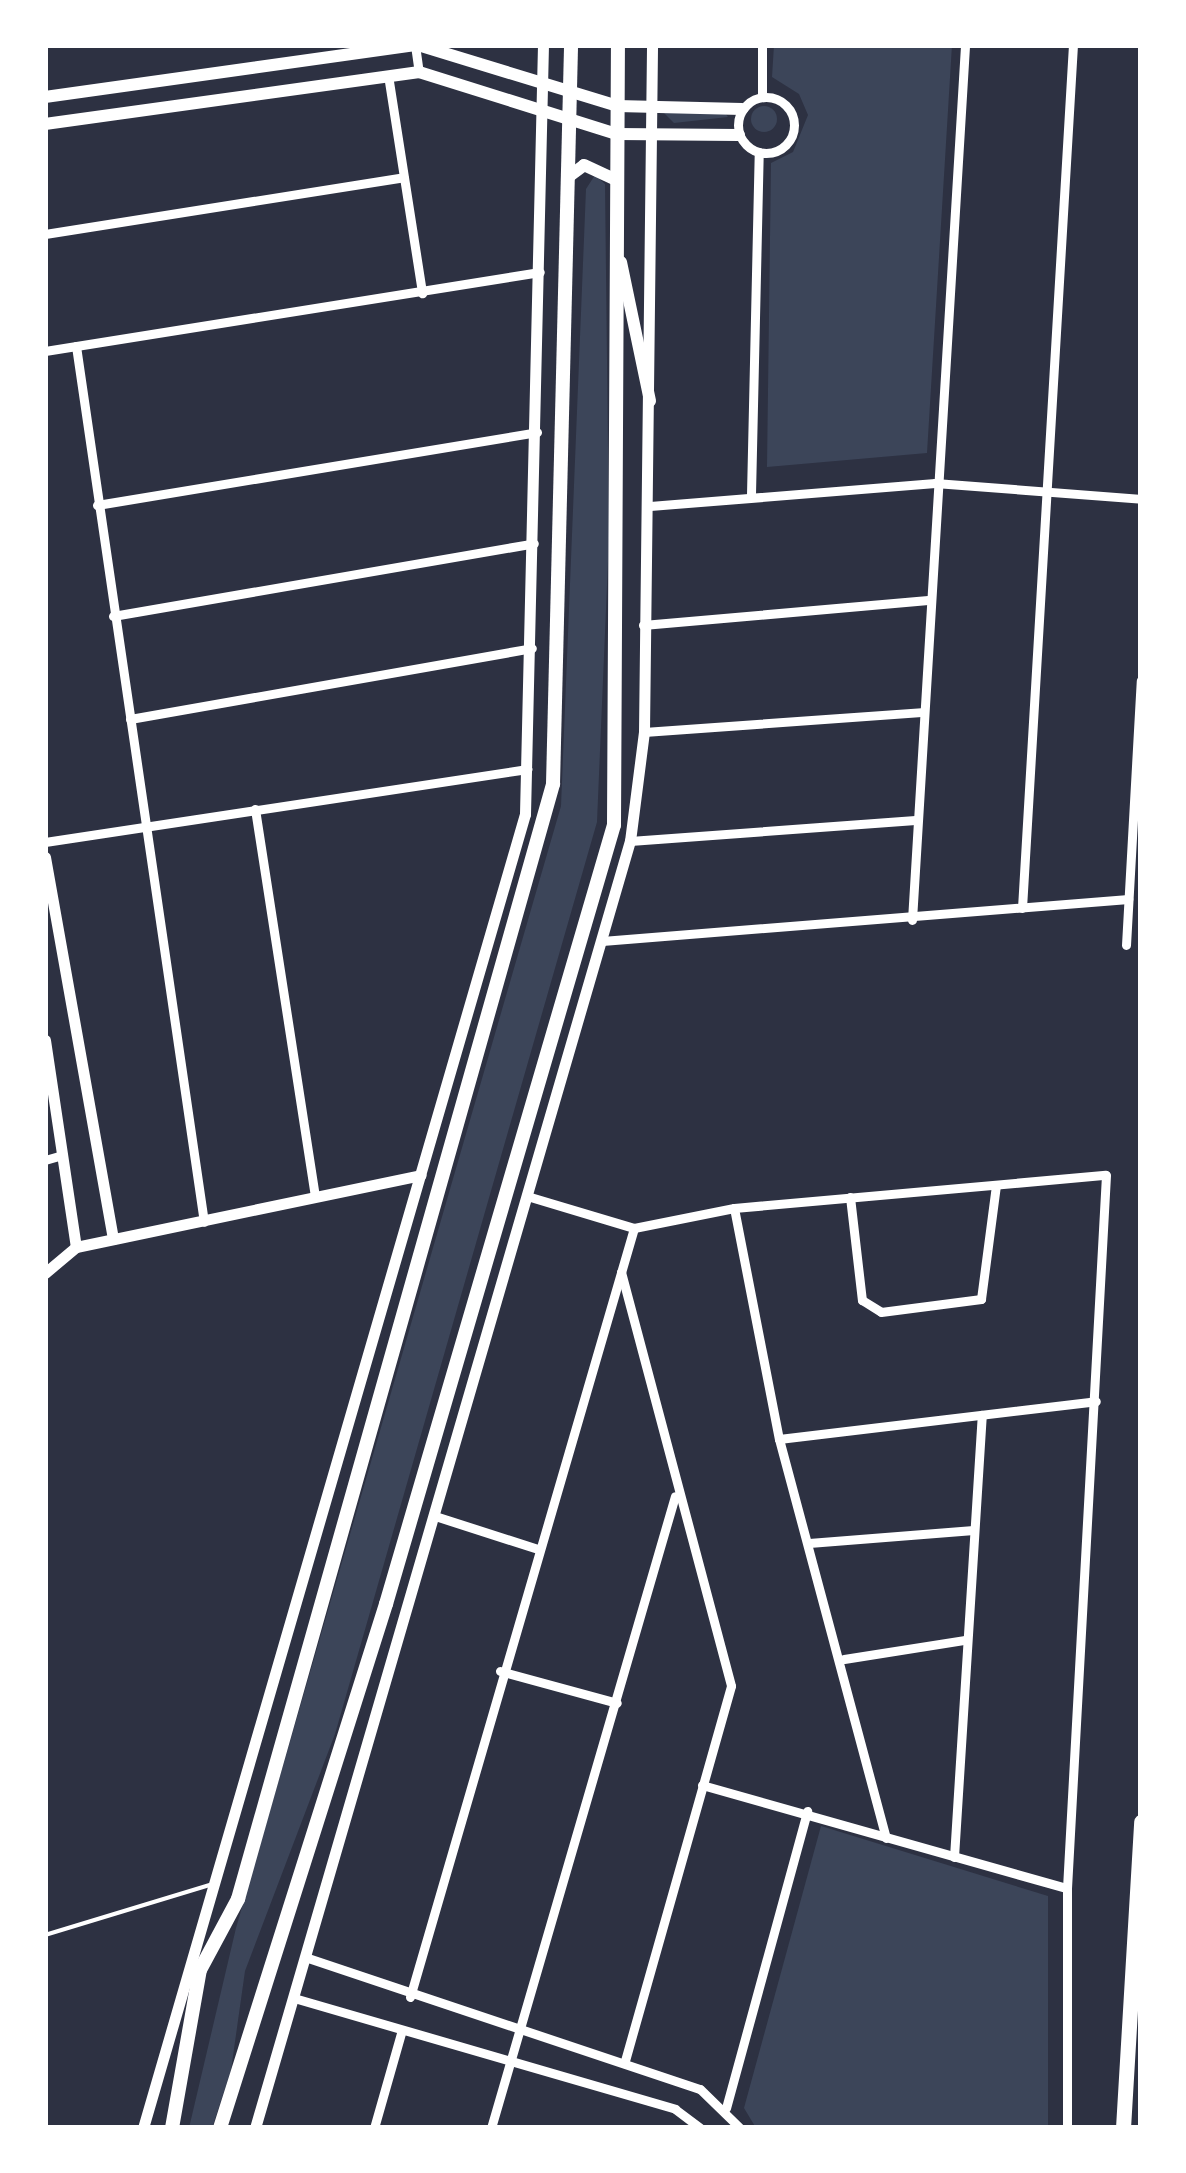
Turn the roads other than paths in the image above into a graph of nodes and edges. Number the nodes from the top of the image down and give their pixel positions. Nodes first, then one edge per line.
1 (415, 45) edge
2 (543, 45) edge
3 (572, 45) edge
4 (618, 45) edge
5 (652, 45) edge
6 (762, 45) edge
7 (965, 45) edge
8 (1073, 45) edge
9 (420, 72) junction
10 (388, 75) junction
11 (542, 86) junction
12 (570, 93) junction
13 (45, 97) edge
14 (762, 97) junction
15 (617, 106) junction
16 (651, 109) junction
17 (742, 109) junction
18 (540, 115) junction
19 (568, 123) junction
20 (45, 124) edge
21 (617, 134) junction
22 (739, 136) junction
23 (650, 139) junction
24 (760, 152) junction
25 (404, 177) junction
26 (567, 178) junction
27 (616, 180) junction
28 (45, 234) edge
29 (616, 239) junction
30 (540, 272) junction
31 (422, 293) junction
32 (76, 346) junction
33 (45, 351) edge
34 (650, 402) junction
35 (537, 432) junction
36 (935, 483) junction
37 (1047, 491) junction
38 (751, 494) junction
39 (1141, 499) edge
40 (97, 505) junction
41 (650, 506) junction
42 (534, 543) junction
43 (928, 600) junction
44 (113, 616) junction
45 (643, 625) junction
46 (532, 648) junction
47 (1141, 680) edge
48 (921, 712) junction
49 (130, 719) junction
50 (644, 732) junction
51 (531, 769) junction
52 (255, 809) junction
53 (915, 820) junction
54 (146, 826) junction
55 (630, 840) junction
56 (45, 842) edge
57 (45, 856) edge
58 (1128, 899) junction
59 (1022, 908) junction
60 (912, 920) junction
61 (602, 941) junction
62 (1126, 945) dead end
63 (45, 1040) edge
64 (62, 1154) junction
65 (45, 1160) edge
66 (422, 1175) junction
67 (996, 1185) junction
68 (315, 1195) junction
69 (527, 1196) junction
70 (850, 1197) junction
71 (734, 1208) junction
72 (204, 1222) junction
73 (634, 1228) junction
74 (113, 1239) junction
75 (76, 1247) junction
76 (621, 1272) junction
77 (45, 1273) edge
78 (1096, 1401) junction
79 (982, 1415) junction
80 (779, 1439) junction
81 (676, 1494) junction
82 (435, 1516) junction
83 (973, 1530) junction
84 (809, 1543) junction
85 (538, 1549) junction
86 (964, 1640) junction
87 (844, 1659) junction
88 (500, 1671) junction
89 (617, 1703) junction
90 (702, 1785) junction
91 (807, 1811) junction
92 (1141, 1822) edge
93 (886, 1838) junction
94 (954, 1857) junction
95 (210, 1885) junction
96 (1068, 1888) junction
97 (45, 1935) edge
98 (305, 1958) junction
99 (410, 1997) junction
100 (294, 1998) junction
101 (402, 2030) junction
102 (518, 2034) junction
103 (512, 2060) junction
104 (624, 2063) junction
105 (726, 2108) junction
106 (143, 2128) edge
107 (172, 2128) edge
108 (220, 2128) edge
109 (256, 2128) edge
110 (374, 2128) edge
111 (492, 2128) edge
112 (700, 2128) edge
113 (740, 2128) edge
114 (1067, 2128) edge
115 (1123, 2128) edge

1 - 9 street
1 - 11 main road
1 - 13 main road
2 - 11 street
3 - 12 main road
4 - 15 main road
5 - 16 street
6 - 14 street
7 - 36 street
8 - 37 street
9 - 10 main road
9 - 18 main road
10 - 20 main road
10 - 25 street
11 - 12 main road
11 - 18 street
12 - 15 main road
12 - 19 main road
14 - 17 street
14 - 24 street
15 - 16 main road
15 - 21 main road
16 - 17 main road
16 - 23 street
17 - 22 street
18 - 19 main road
18 - 30 street
19 - 21 main road
19 - 26 main road
21 - 23 main road
21 - 27 main road
22 - 23 main road
22 - 24 street
23 - 34 street
24 - 38 street
25 - 28 street
25 - 31 street
26 - 27 main road
26 - 107 main road
27 - 29 main road
29 - 34 main road
29 - 108 main road
30 - 31 street
30 - 35 street
31 - 32 street
32 - 33 street
32 - 40 street
34 - 41 street
35 - 40 street
35 - 42 street
36 - 37 street
36 - 38 street
36 - 43 street
37 - 39 street
37 - 59 street
38 - 41 street
40 - 44 street
41 - 45 street
42 - 44 street
42 - 46 street
43 - 45 street
43 - 48 street
44 - 49 street
45 - 50 street
46 - 49 street
46 - 51 street
47 - 58 street
48 - 50 street
48 - 53 street
49 - 54 street
50 - 55 street
51 - 52 street
51 - 66 street
52 - 54 street
52 - 68 street
53 - 55 street
53 - 60 street
54 - 56 street
54 - 72 street
55 - 61 street
57 - 74 street
58 - 59 street
58 - 62 street
59 - 60 street
60 - 61 street
61 - 69 street
63 - 64 street
64 - 65 street
64 - 75 street
66 - 68 street
66 - 95 street
67 - 70 street
67 - 70 street
67 - 78 street
68 - 72 street
69 - 73 street
69 - 82 street
70 - 71 street
71 - 73 street
71 - 80 street
72 - 74 street
73 - 76 street
74 - 75 street
75 - 77 street
76 - 81 street
76 - 85 street
78 - 79 street
78 - 96 street
79 - 80 street
79 - 83 street
80 - 84 street
81 - 89 street
81 - 90 street
82 - 85 street
82 - 98 street
83 - 84 street
83 - 86 street
84 - 87 street
85 - 88 street
86 - 87 street
86 - 94 street
87 - 93 street
88 - 89 street
88 - 99 street
89 - 102 street
90 - 91 street
90 - 104 street
91 - 93 street
91 - 105 street
92 - 115 highway
93 - 94 street
94 - 96 street
95 - 97 lane
95 - 106 street
96 - 114 street
98 - 99 street
98 - 100 street
99 - 102 street
100 - 101 street
100 - 109 street
101 - 103 street
101 - 110 street
102 - 103 street
102 - 104 street
103 - 111 street
103 - 112 street
104 - 105 street
105 - 113 street

